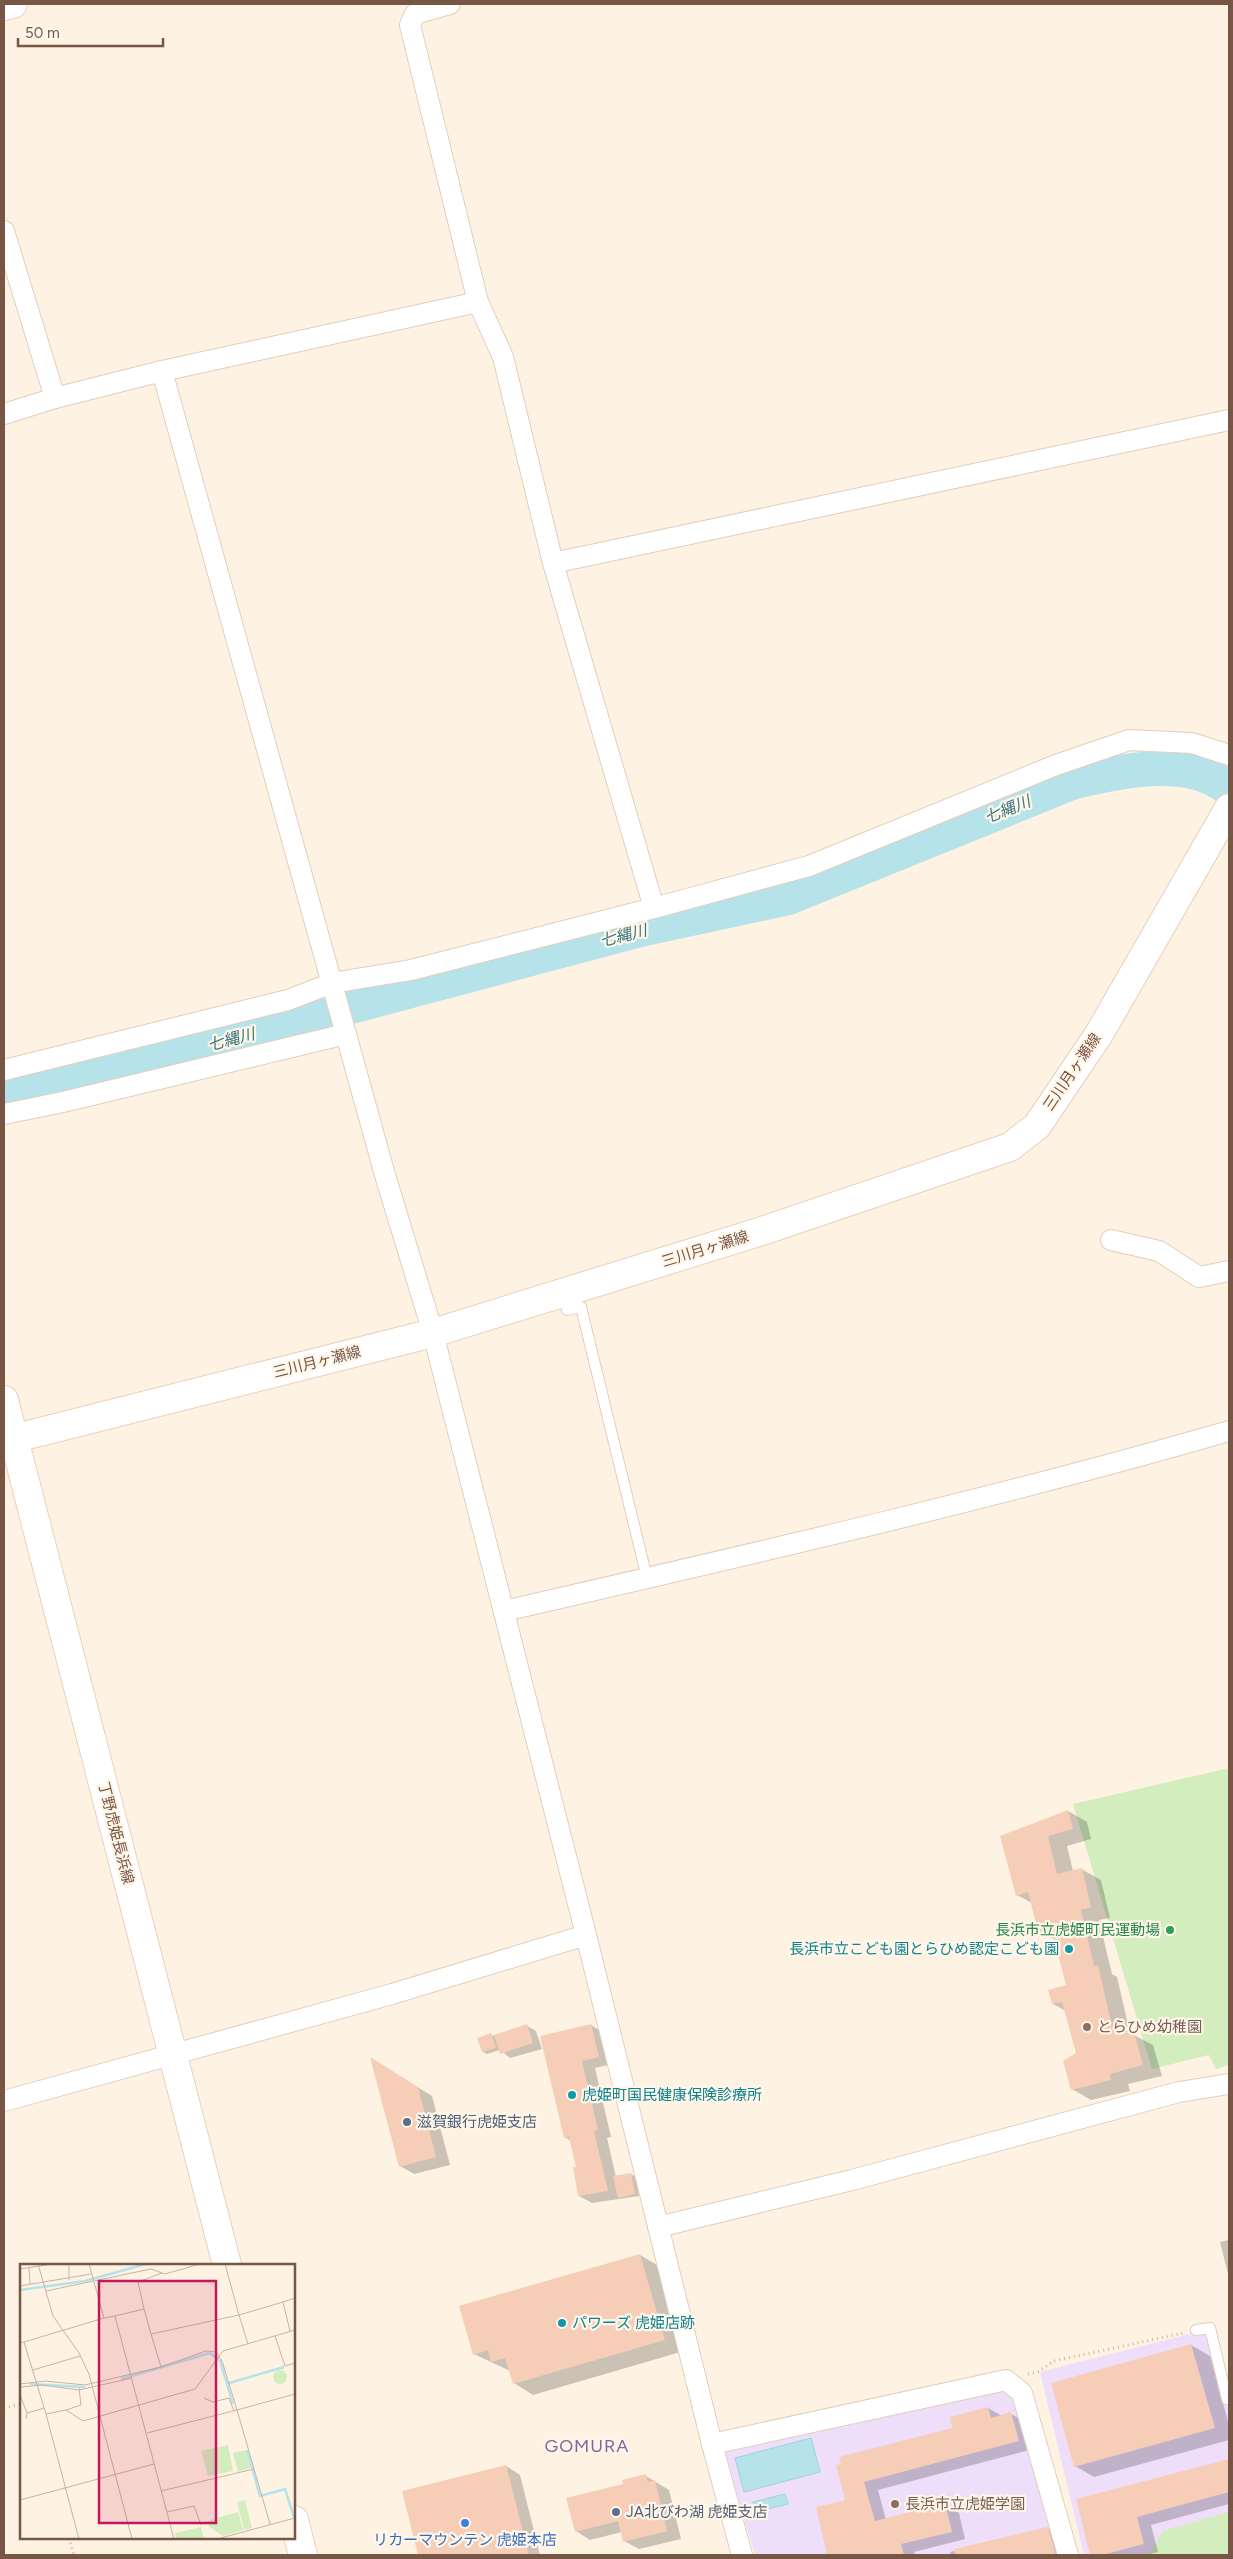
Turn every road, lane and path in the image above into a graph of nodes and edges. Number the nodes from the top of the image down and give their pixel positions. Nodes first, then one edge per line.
1 (13, 4) edge
2 (450, 4) edge
3 (4, 6) edge
4 (4, 230) edge
5 (478, 302) junction
6 (162, 371) junction
7 (56, 398) junction
8 (4, 414) edge
9 (1229, 420) edge
10 (553, 563) junction
11 (1229, 755) edge
12 (1229, 808) edge
13 (654, 908) junction
14 (332, 983) junction
15 (346, 1034) junction
16 (4, 1070) edge
17 (4, 1114) edge
18 (1111, 1240) dead end
19 (1229, 1270) edge
20 (563, 1293) junction
21 (433, 1333) junction
22 (4, 1400) edge
23 (1229, 1431) edge
24 (9, 1439) edge
25 (647, 1578) junction
26 (504, 1611) junction
27 (586, 1935) junction
28 (172, 2053) junction
29 (1229, 2084) edge
30 (4, 2101) edge
31 (658, 2227) junction
32 (227, 2264) edge
33 (1196, 2330) joint
34 (1006, 2380) junction
35 (1229, 2399) edge
36 (20, 2404) edge
37 (4, 2408) edge
38 (712, 2444) junction
39 (295, 2524) edge
40 (69, 2539) edge
41 (74, 2555) edge
42 (303, 2555) edge
43 (742, 2555) edge
44 (1068, 2555) edge

1 - 3 main road
2 - 5 street
4 - 7 street
5 - 6 street
5 - 10 street
6 - 7 street
6 - 14 street
7 - 8 street
9 - 10 street
10 - 13 street
11 - 13 street
12 - 20 main road, 三川月ヶ瀬線
13 - 14 street
14 - 15 street
14 - 16 street
15 - 17 street
15 - 21 street
18 - 19 street
20 - 21 main road, 三川月ヶ瀬線
20 - 25 lane
21 - 24 main road, 三川月ヶ瀬線
21 - 26 street
22 - 24 main road, 丁野虎姫長浜線
23 - 25 street
24 - 28 main road, 丁野虎姫長浜線
25 - 26 street
26 - 27 street
27 - 28 street
27 - 31 street
28 - 30 street
28 - 32 main road, 丁野虎姫長浜線
29 - 31 street
31 - 38 street
33 - 34 path
33 - 35 lane
34 - 38 street
34 - 44 street
36 - 37 path
38 - 43 street
39 - 42 main road
40 - 41 path

